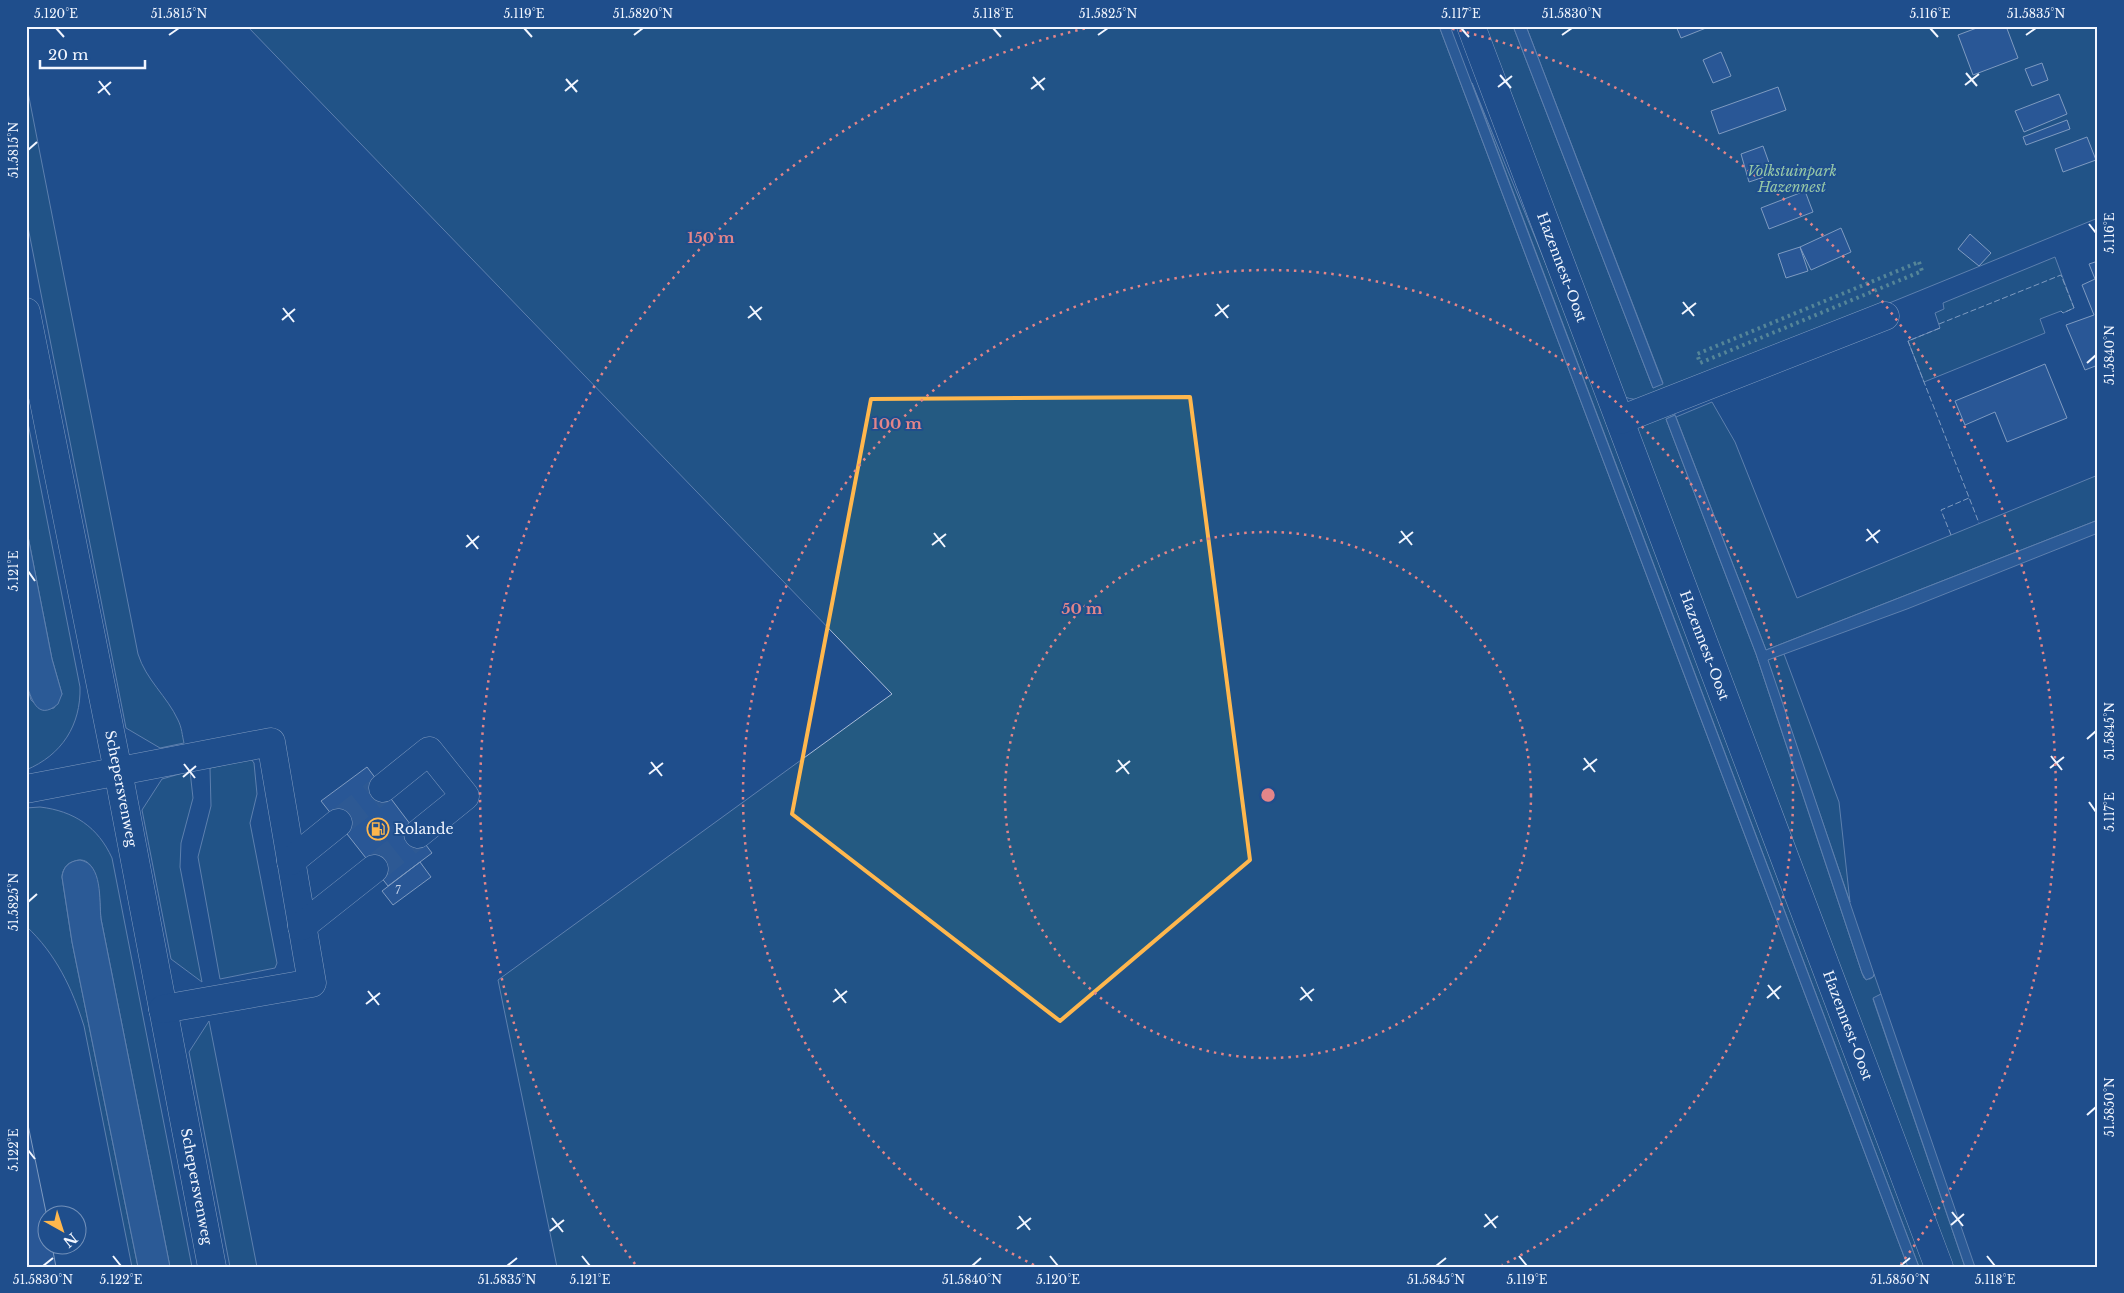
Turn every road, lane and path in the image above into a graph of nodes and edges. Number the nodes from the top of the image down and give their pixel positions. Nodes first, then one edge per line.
1 (1471, 26) edge
2 (26, 312) edge
3 (1885, 316) dead end
4 (1620, 420) junction
5 (118, 771) junction
6 (383, 788) tunnel mouth
7 (26, 789) edge
8 (338, 823) tunnel mouth
9 (418, 834) tunnel mouth
10 (291, 861) junction
11 (374, 869) tunnel mouth
12 (302, 926) junction
13 (163, 1009) junction
14 (212, 1267) edge
15 (1939, 1267) edge

1 - 4 street, Hazennest-Oost
2 - 5 street, Schepersvenweg
3 - 4 street
4 - 15 street, Hazennest-Oost
5 - 7 street
5 - 10 street
5 - 13 street, Schepersvenweg
6 - 9 street
8 - 10 street
10 - 12 street
11 - 12 street
12 - 13 street
13 - 14 street, Schepersvenweg

